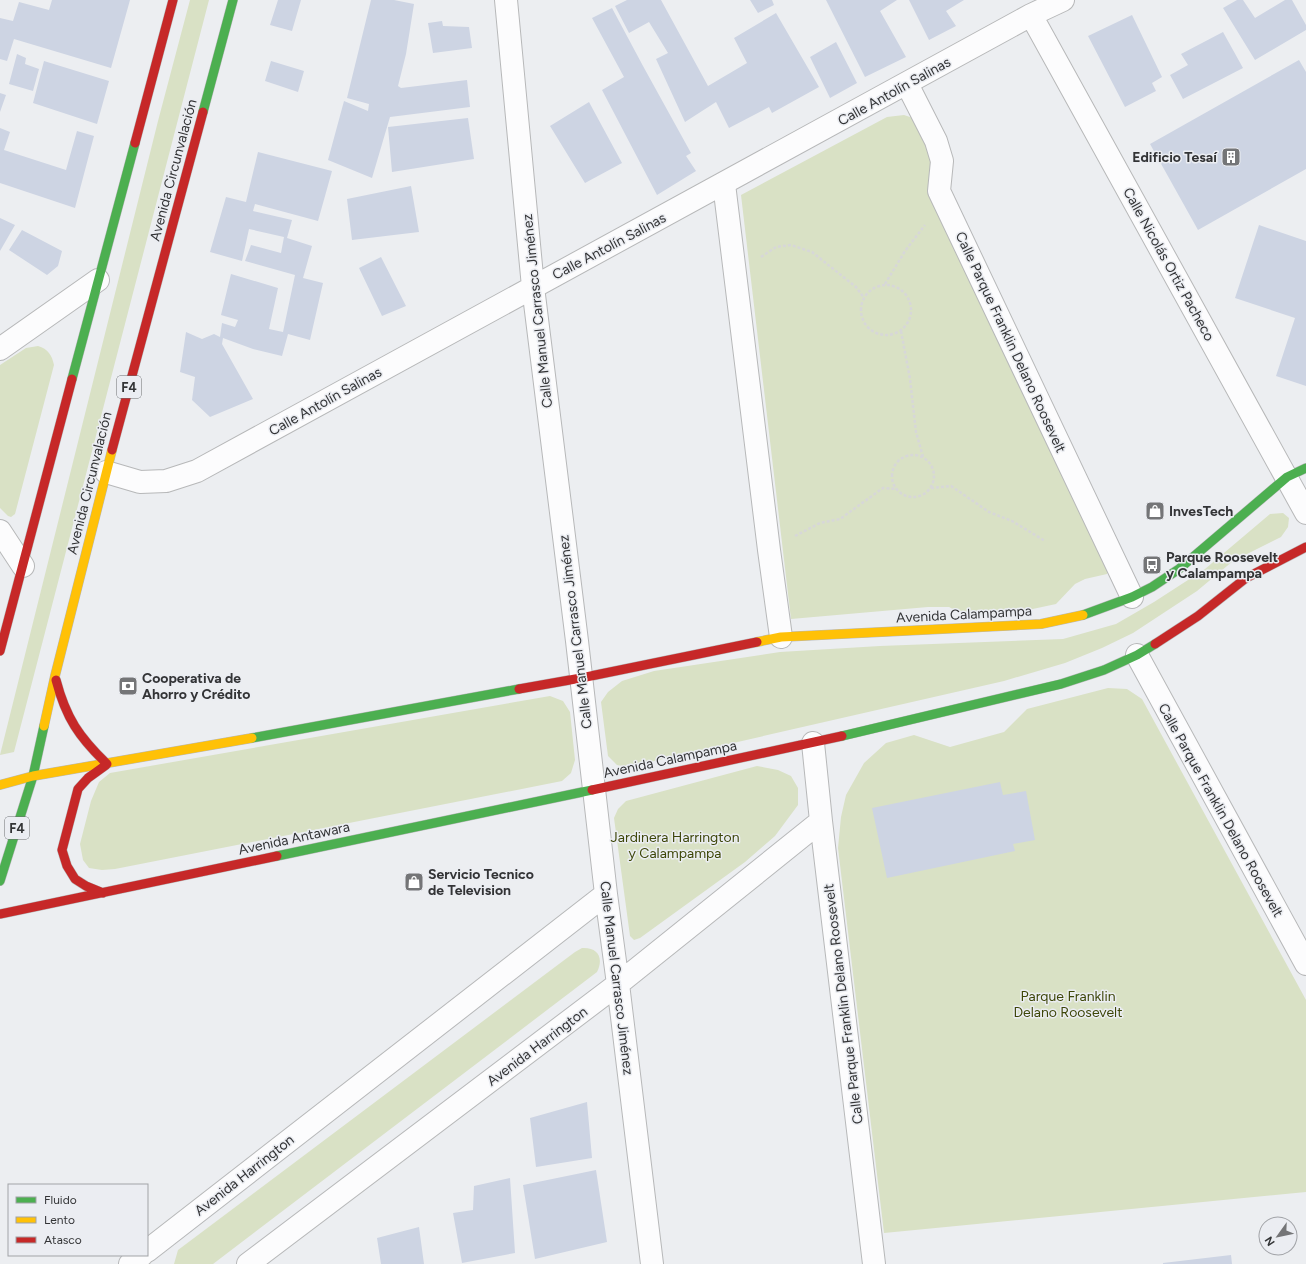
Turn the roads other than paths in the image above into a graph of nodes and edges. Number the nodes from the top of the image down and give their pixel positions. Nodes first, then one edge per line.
1 (173, 0) edge
2 (233, 0) edge
3 (506, 0) edge
4 (1063, 0) edge
5 (1031, 15) junction
6 (907, 84) junction
7 (724, 184) junction
8 (98, 280) junction
9 (533, 287) junction
10 (0, 348) edge
11 (1306, 468) edge
12 (106, 472) junction
13 (1287, 477) junction
14 (1306, 513) edge
15 (0, 531) edge
16 (1306, 547) edge
17 (23, 566) junction
18 (1132, 596) junction
19 (781, 637) junction
20 (0, 651) edge
21 (1137, 655) junction
22 (55, 676) junction
23 (581, 678) junction
24 (813, 743) junction
25 (107, 764) junction
26 (33, 776) junction
27 (0, 785) edge
28 (593, 789) junction
29 (821, 821) junction
30 (0, 881) edge
31 (103, 893) junction
32 (606, 894) junction
33 (0, 914) edge
34 (1306, 964) edge
35 (618, 984) junction
36 (148, 1251) edge
37 (248, 1264) edge
38 (652, 1264) edge
39 (874, 1264) edge

1 - 8 main road
2 - 12 main road, Avenida Circunvalación / F4
3 - 9 street, Calle Manuel Carrasco Jiménez
4 - 5 street, Calle Antolín Salinas
5 - 6 street, Calle Antolín Salinas
5 - 13 street, Calle Nicolás Ortiz Pacheco
6 - 7 street, Calle Antolín Salinas
6 - 18 street, Calle Parque Franklin Delano Roosevelt
7 - 9 street, Calle Antolín Salinas
7 - 19 street
8 - 10 street
8 - 17 main road
9 - 12 street, Calle Antolín Salinas
9 - 23 street, Calle Manuel Carrasco Jiménez
11 - 13 main road, Avenida Calampampa
12 - 22 main road, Avenida Circunvalación / F4
13 - 14 street, Calle Nicolás Ortiz Pacheco
13 - 18 main road, Avenida Calampampa
15 - 17 street
16 - 21 main road, Avenida Calampampa
17 - 20 main road
18 - 19 main road, Avenida Calampampa
19 - 23 main road, Avenida Calampampa
21 - 24 main road, Avenida Calampampa
21 - 34 street, Calle Parque Franklin Delano Roosevelt
22 - 25 main road
22 - 26 main road, Avenida Circunvalación / F4
23 - 25 main road
23 - 28 street, Calle Manuel Carrasco Jiménez
24 - 28 main road, Avenida Calampampa
24 - 29 street, Calle Parque Franklin Delano Roosevelt
25 - 26 main road
25 - 31 main road
26 - 27 main road
26 - 30 main road, Avenida Circunvalación / F4
28 - 31 main road, Avenida Antawara
28 - 32 street, Calle Manuel Carrasco Jiménez
29 - 35 street, Avenida Harrington
29 - 39 street, Calle Parque Franklin Delano Roosevelt
31 - 33 main road, Avenida Antawara
32 - 35 street, Calle Manuel Carrasco Jiménez
32 - 36 street, Avenida Harrington
35 - 37 street, Avenida Harrington
35 - 38 street, Calle Manuel Carrasco Jiménez

